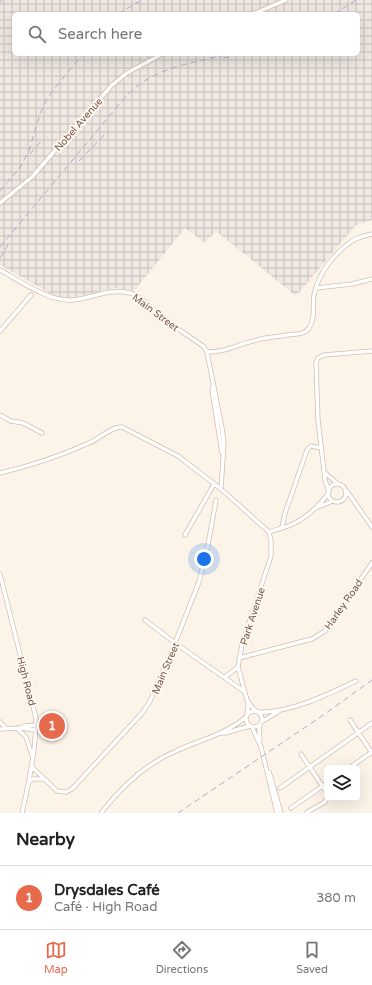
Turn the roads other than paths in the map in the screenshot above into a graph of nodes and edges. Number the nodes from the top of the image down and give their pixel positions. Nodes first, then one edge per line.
1 (286, 0) edge
2 (258, 12) edge
3 (158, 56) edge
4 (0, 203) edge
5 (372, 234) edge
6 (0, 270) edge
7 (372, 279) edge
8 (316, 288) junction
9 (32, 295) dead end
10 (0, 331) edge
11 (372, 351) edge
12 (207, 352) junction
13 (0, 415) edge
14 (42, 433) dead end
15 (321, 448) junction
16 (0, 473) edge
17 (325, 473) junction
18 (333, 480) junction
19 (214, 484) junction
20 (338, 484) junction
21 (327, 486) junction
22 (221, 489) junction
23 (345, 489) junction
24 (329, 492) junction
25 (353, 499) junction
26 (216, 500) dead end
27 (343, 500) junction
28 (333, 501) junction
29 (317, 507) junction
30 (282, 527) junction
31 (372, 527) edge
32 (269, 532) junction
33 (185, 535) dead end
34 (372, 563) edge
35 (0, 574) edge
36 (145, 620) dead end
37 (175, 643) junction
38 (239, 658) junction
39 (238, 667) junction
40 (225, 678) junction
41 (356, 681) dead end
42 (245, 692) junction
43 (248, 700) junction
44 (283, 710) junction
45 (257, 711) junction
46 (246, 716) junction
47 (350, 720) dead end
48 (0, 722) edge
49 (261, 723) junction
50 (372, 723) edge
51 (36, 725) junction
52 (251, 727) junction
53 (6, 728) junction
54 (19, 728) junction
55 (0, 729) edge
56 (36, 730) junction
57 (221, 733) junction
58 (358, 733) junction
59 (261, 747) junction
60 (372, 753) edge
61 (301, 754) dead end
62 (32, 756) junction
63 (354, 765) edge
64 (32, 767) junction
65 (310, 767) junction
66 (267, 770) junction
67 (44, 780) junction
68 (28, 783) junction
69 (323, 786) joint
70 (280, 788) dead end
71 (325, 801) edge
72 (291, 808) dead end
73 (22, 813) edge
74 (101, 813) edge
75 (277, 813) edge
76 (281, 813) edge
77 (306, 813) edge

1 - 2 street
3 - 4 street, Nobel Avenue
5 - 8 street
6 - 12 street, Main Street
7 - 8 street
8 - 12 street
9 - 10 street
11 - 15 street
12 - 22 street
13 - 14 street
15 - 17 street
15 - 30 street
16 - 19 street
17 - 18 street
17 - 21 street
18 - 20 street
18 - 21 street
19 - 22 street
19 - 33 street
20 - 23 street
20 - 24 street
21 - 24 street
22 - 32 street
23 - 25 street
23 - 27 street
24 - 28 street
24 - 29 street
25 - 27 street
25 - 31 street
26 - 37 street, Main Street
27 - 28 street
28 - 29 street
29 - 30 street
30 - 32 street
32 - 38 street, Park Avenue
34 - 38 street, Harley Road
35 - 51 street, High Road
36 - 37 street
37 - 40 street
37 - 67 street, Main Street
38 - 39 street, Park Avenue
39 - 40 street
39 - 42 street, Park Avenue
40 - 42 street
41 - 44 street
42 - 43 street, Park Avenue
43 - 45 street, Park Avenue
43 - 46 street, Park Avenue
44 - 45 street
44 - 49 street
45 - 46 street
45 - 49 street
46 - 52 street
46 - 57 street
47 - 58 street
48 - 53 street
49 - 52 street
49 - 59 street
50 - 58 street
51 - 54 street
51 - 56 street, High Road
52 - 57 street
52 - 59 street
53 - 54 street
53 - 55 street
54 - 56 street
54 - 62 street
56 - 62 street, High Road
57 - 74 street
58 - 60 street
58 - 65 street
59 - 66 street
60 - 63 street
61 - 65 street
62 - 64 street, High Road
64 - 67 street
64 - 68 street, High Road
65 - 69 street
65 - 70 street
66 - 75 street
66 - 76 street
67 - 68 street
68 - 73 street, High Road
69 - 72 street
71 - 77 street

